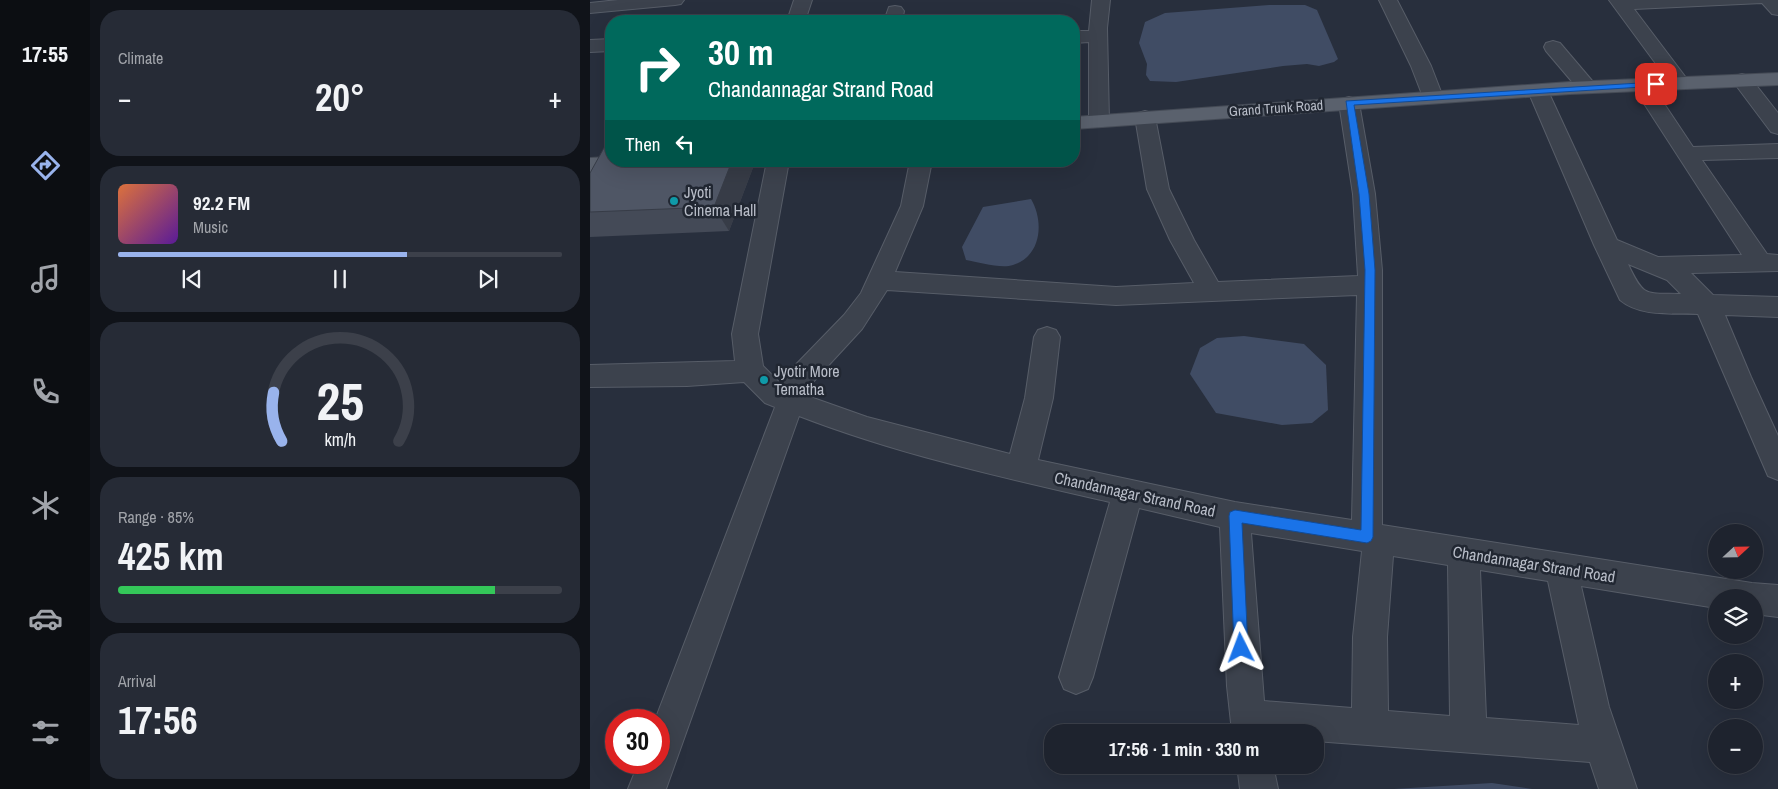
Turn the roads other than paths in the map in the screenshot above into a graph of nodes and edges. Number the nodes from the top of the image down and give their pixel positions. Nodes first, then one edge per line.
1 (594, 0) edge
2 (675, 0) edge
3 (802, 0) edge
4 (1101, 0) edge
5 (1388, 0) edge
6 (1755, 0) edge
7 (1768, 0) edge
8 (1667, 1) edge
9 (1620, 2) edge
10 (590, 8) edge
11 (1778, 10) edge
12 (798, 15) edge
13 (1098, 36) junction
14 (1080, 37) edge
15 (605, 45) edge
16 (590, 46) edge
17 (1553, 46) dead end
18 (1778, 79) edge
19 (1742, 80) junction
20 (1680, 83) junction
21 (1642, 85) junction
22 (1587, 88) junction
23 (1538, 90) junction
24 (1433, 97) junction
25 (1349, 103) junction
26 (1145, 117) junction
27 (1099, 121) junction
28 (1080, 122) edge
29 (1778, 127) edge
30 (1778, 151) edge
31 (1686, 154) junction
32 (605, 164) edge
33 (590, 165) edge
34 (623, 167) edge
35 (777, 167) edge
36 (920, 167) edge
37 (610, 188) edge
38 (1606, 245) junction
39 (1770, 264) edge
40 (1657, 265) junction
41 (878, 280) junction
42 (1370, 285) junction
43 (1212, 292) junction
44 (1706, 305) junction
45 (1778, 307) edge
46 (1046, 337) dead end
47 (750, 371) junction
48 (590, 376) edge
49 (786, 399) junction
50 (1778, 468) edge
51 (1021, 469) junction
52 (1128, 493) junction
53 (1235, 516) junction
54 (1373, 538) junction
55 (1464, 552) junction
56 (1561, 568) junction
57 (1708, 591) edge
58 (1763, 599) edge
59 (1778, 601) edge
60 (1076, 677) dead end
61 (1249, 724) edge
62 (670, 726) edge
63 (1324, 727) edge
64 (1370, 728) junction
65 (1469, 735) junction
66 (1602, 745) junction
67 (653, 774) edge
68 (1256, 774) edge
69 (647, 789) edge
70 (1259, 789) edge
71 (1618, 789) edge

1 - 10 street
2 - 10 street
3 - 12 street
4 - 13 street
5 - 24 street
6 - 8 street
7 - 11 street
8 - 9 street
9 - 20 street
13 - 14 street
13 - 27 street
15 - 16 street
17 - 22 street
18 - 19 main road, Grand Trunk Road
19 - 20 main road, Grand Trunk Road
19 - 29 street
20 - 21 main road, Grand Trunk Road
21 - 22 main road, Grand Trunk Road
21 - 31 street
22 - 23 main road, Grand Trunk Road
23 - 24 main road, Grand Trunk Road
23 - 38 street
24 - 25 main road, Grand Trunk Road
25 - 26 main road, Grand Trunk Road
25 - 42 street
26 - 27 main road, Grand Trunk Road
26 - 43 street
27 - 28 main road, Grand Trunk Road
30 - 31 street
31 - 39 street
32 - 33 main road
34 - 37 street
35 - 47 street
36 - 41 street
38 - 40 street
38 - 44 street
39 - 40 street
40 - 44 street
41 - 43 street
41 - 49 street
42 - 43 street
42 - 54 street
44 - 45 street
44 - 50 street
46 - 51 street
47 - 48 street
47 - 49 street, Chandannagar Strand Road
49 - 51 street, Chandannagar Strand Road
49 - 62 street
51 - 52 street, Chandannagar Strand Road
52 - 53 street, Chandannagar Strand Road
52 - 60 street
53 - 54 street, Chandannagar Strand Road
53 - 61 street
54 - 55 street, Chandannagar Strand Road
54 - 64 street
55 - 56 street, Chandannagar Strand Road
55 - 65 street
56 - 57 street, Chandannagar Strand Road
56 - 66 street
58 - 59 street
63 - 64 street
64 - 65 street
65 - 66 street
66 - 71 street
67 - 69 street
68 - 70 street

